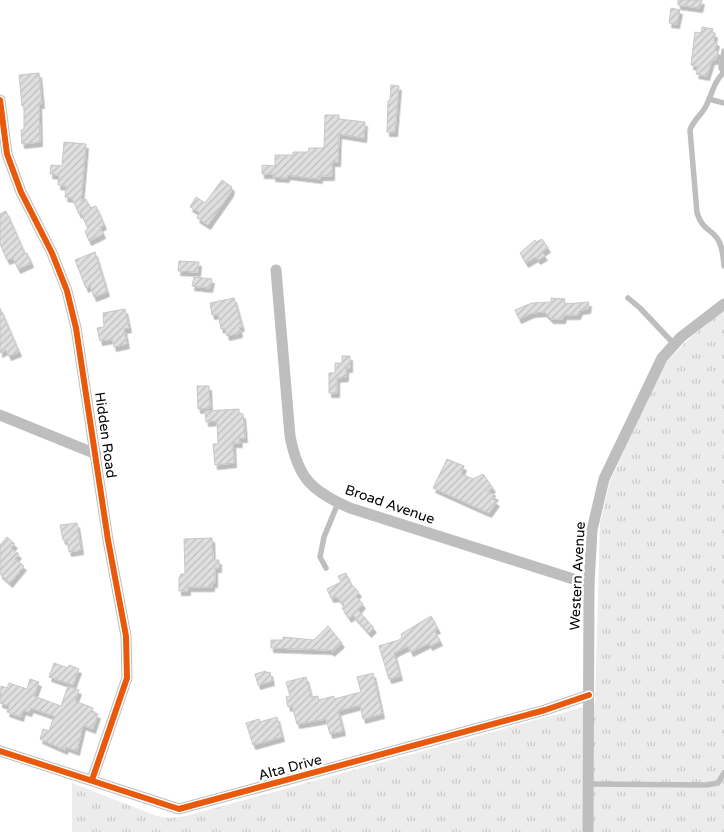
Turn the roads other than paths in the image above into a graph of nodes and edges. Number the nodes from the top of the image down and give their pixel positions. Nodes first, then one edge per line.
1 (724, 51) edge
2 (724, 72) edge
3 (709, 99) junction
4 (0, 100) edge
5 (724, 103) edge
6 (724, 266) edge
7 (276, 270) dead end
8 (628, 298) dead end
9 (724, 304) edge
10 (674, 344) junction
11 (0, 415) edge
12 (96, 454) junction
13 (338, 503) junction
14 (326, 568) dead end
15 (589, 584) junction
16 (589, 695) junction
17 (0, 751) edge
18 (724, 773) edge
19 (92, 780) junction
20 (588, 784) junction
21 (588, 832) edge

1 - 2 lane
2 - 3 lane
3 - 5 lane
3 - 6 lane
4 - 12 street, Hidden Road
7 - 13 street, Broad Avenue
8 - 10 lane
9 - 10 street, Western Avenue
10 - 15 street, Western Avenue
11 - 12 street
12 - 19 street, Hidden Road
13 - 14 lane
13 - 15 street, Broad Avenue
15 - 16 street, Western Avenue
16 - 19 street, Alta Drive
16 - 20 street, Western Avenue
17 - 19 street, Alta Drive
18 - 20 lane
20 - 21 street, Western Avenue

